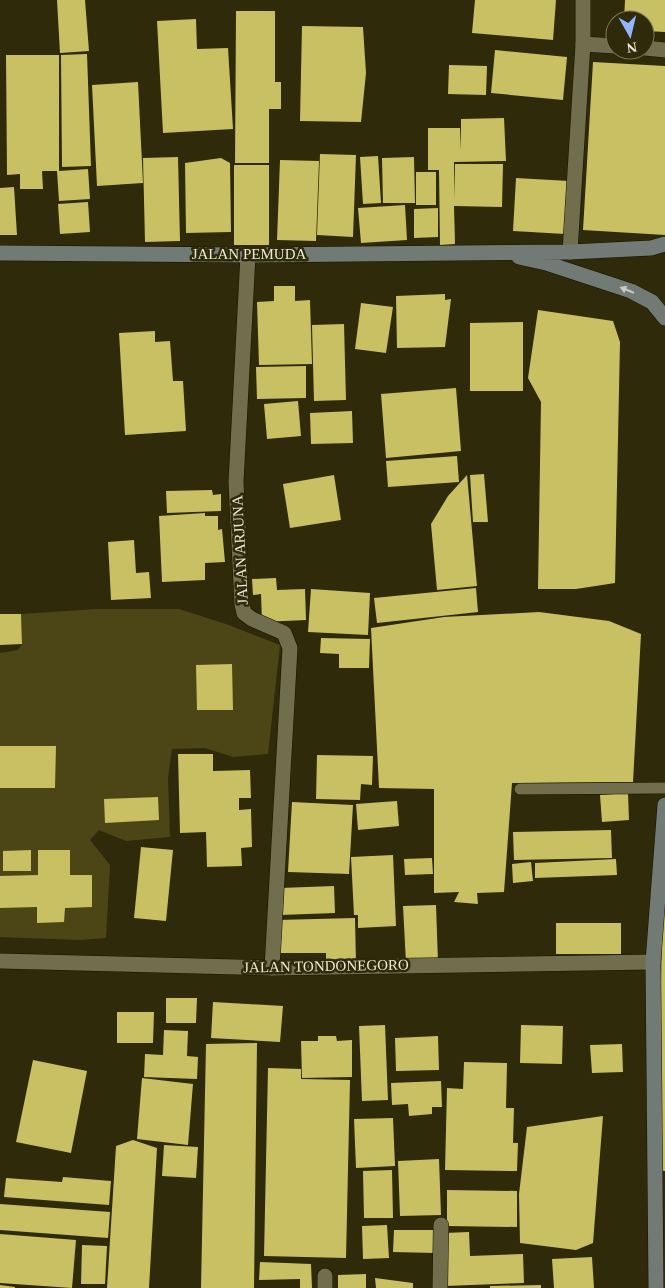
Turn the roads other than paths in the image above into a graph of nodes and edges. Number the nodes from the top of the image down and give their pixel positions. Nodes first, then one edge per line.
1 (583, 0) edge
2 (583, 44) junction
3 (605, 45) edge
4 (665, 244) edge
5 (0, 252) edge
6 (498, 252) junction
7 (570, 252) junction
8 (248, 255) junction
9 (665, 318) edge
10 (665, 788) edge
11 (520, 789) dead end
12 (665, 805) edge
13 (0, 961) edge
14 (653, 962) junction
15 (272, 968) junction
16 (660, 1199) edge
17 (441, 1225) dead end
18 (440, 1288) edge
19 (656, 1288) edge

1 - 2 street
2 - 3 street
2 - 7 street
4 - 7 main road
5 - 8 main road, JALAN PEMUDA
6 - 7 main road
6 - 8 main road, JALAN PEMUDA
9 -> 6 main road
8 - 15 street, JALAN ARJUNA
10 - 11 lane
12 - 14 main road
13 - 15 street, JALAN TONDONEGORO
14 - 15 street, JALAN TONDONEGORO
14 - 16 main road
16 - 19 main road
17 - 18 street

